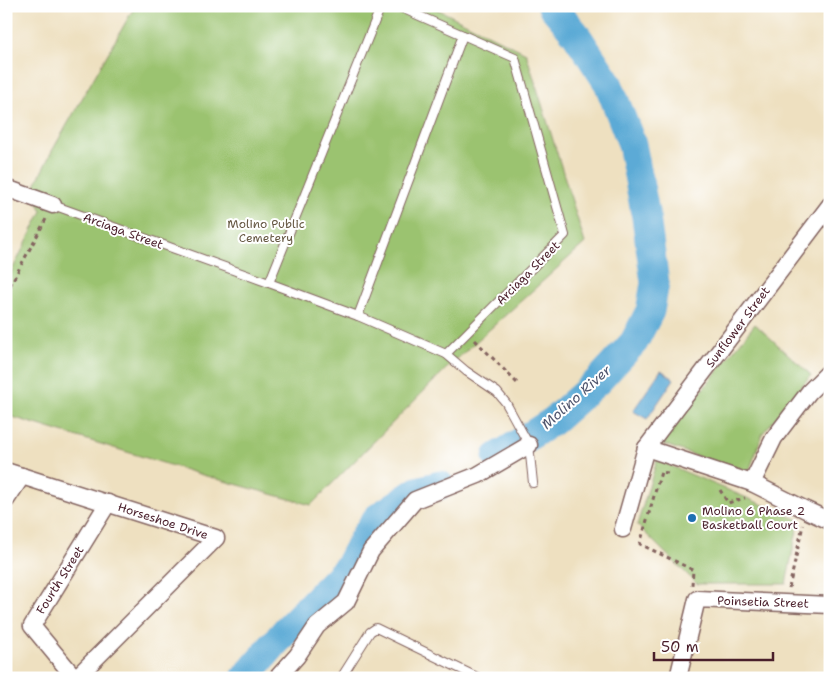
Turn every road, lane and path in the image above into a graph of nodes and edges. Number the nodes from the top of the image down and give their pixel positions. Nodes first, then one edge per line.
1 (381, 6) edge
2 (397, 6) edge
3 (463, 35) junction
4 (6, 188) edge
5 (830, 205) edge
6 (53, 206) junction
7 (269, 283) junction
8 (6, 293) edge
9 (358, 316) junction
10 (468, 333) junction
11 (446, 354) junction
12 (830, 371) edge
13 (517, 383) dead end
14 (529, 446) junction
15 (646, 448) junction
16 (670, 473) dead end
17 (14, 474) edge
18 (533, 483) dead end
19 (716, 483) dead end
20 (749, 490) junction
21 (6, 500) edge
22 (108, 503) junction
23 (806, 510) junction
24 (830, 520) edge
25 (623, 529) dead end
26 (694, 595) junction
27 (786, 604) junction
28 (830, 605) edge
29 (75, 678) edge
30 (277, 678) edge
31 (341, 678) edge
32 (478, 678) edge
33 (678, 678) edge

1 - 7 lane
2 - 3 lane, Arciaga Street
3 - 9 lane
3 - 10 lane, Arciaga Street
4 - 6 street, Arciaga Street
5 - 15 street, Sunflower Street
6 - 7 lane, Arciaga Street
6 - 8 path
7 - 9 lane, Arciaga Street
9 - 11 lane, Arciaga Street
10 - 11 lane, Arciaga Street
10 - 13 path
11 - 14 lane
12 - 20 street
14 - 18 lane
14 - 30 street
15 - 20 street
15 - 25 street
16 - 26 path
17 - 21 street
17 - 22 street, Horseshoe Drive
19 - 20 path
20 - 23 street
22 - 29 street, Fourth Street
22 - 29 street, Horseshoe Drive
23 - 24 street
23 - 27 path
26 - 27 street, Poinsetia Street
26 - 33 street
27 - 28 street, Poinsetia Street
31 - 32 lane

